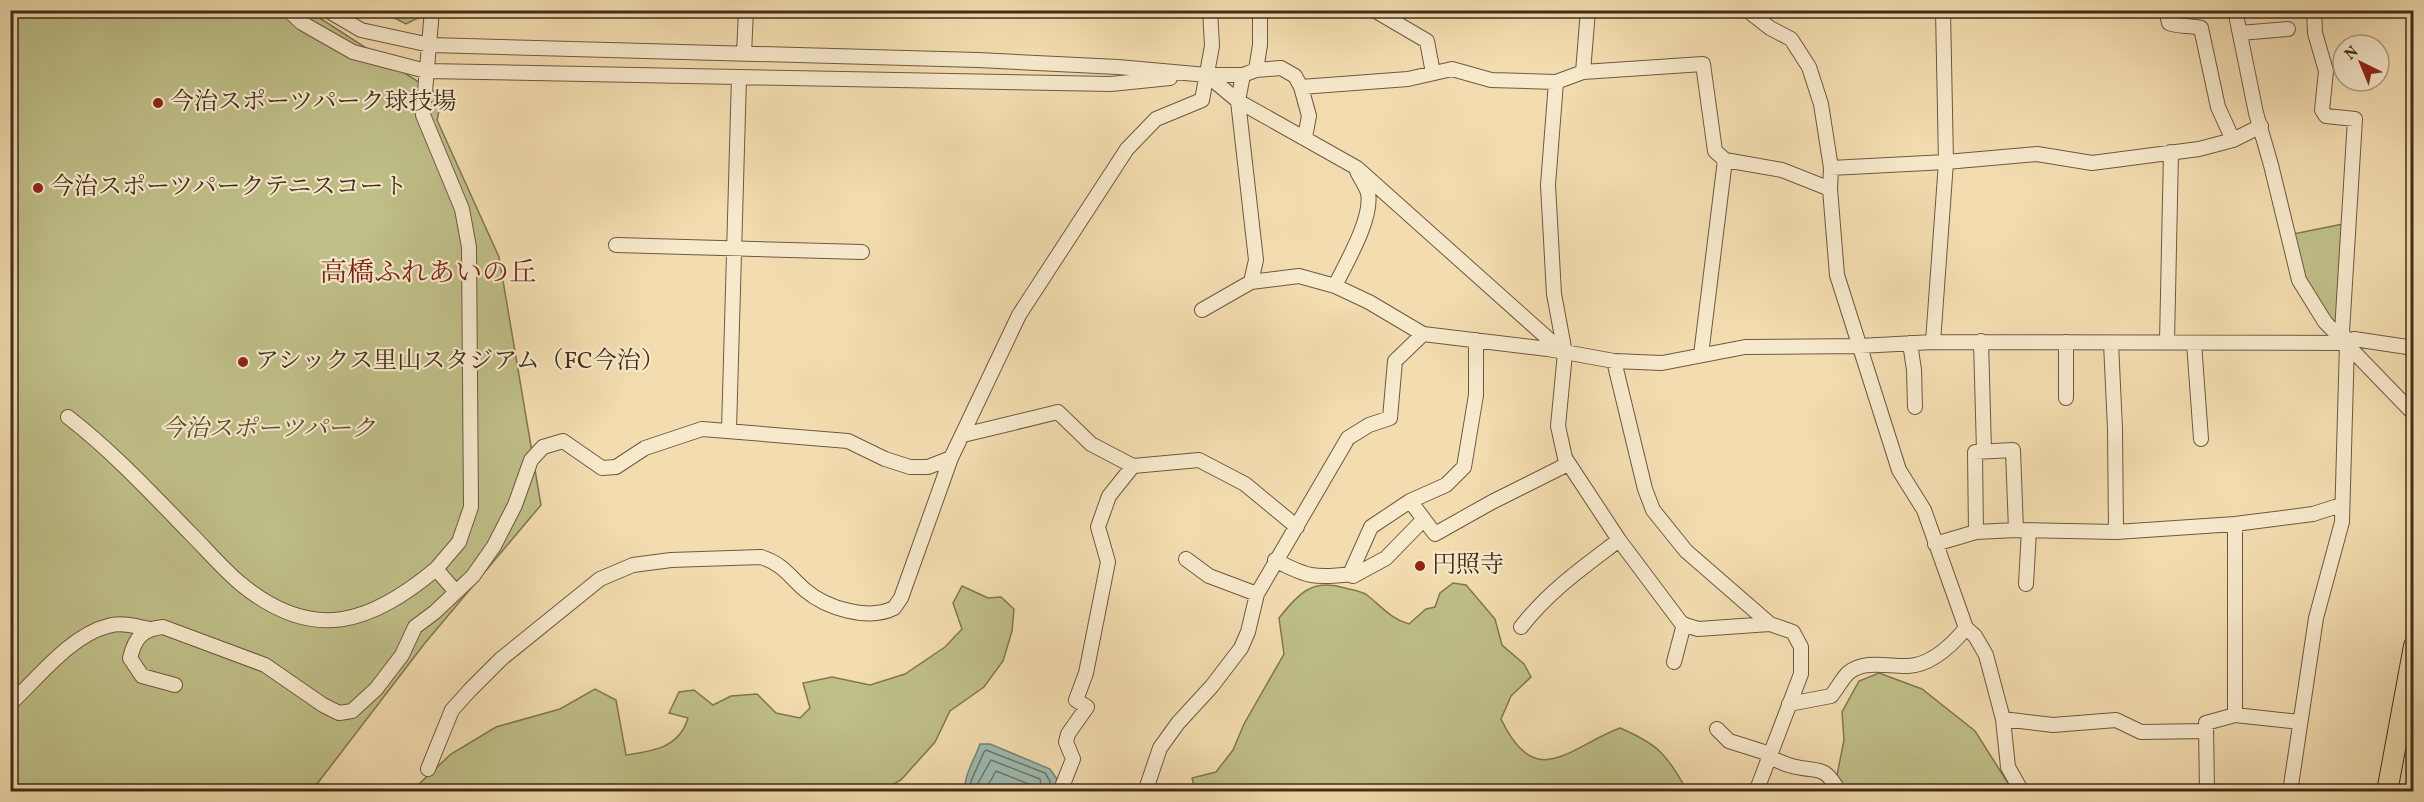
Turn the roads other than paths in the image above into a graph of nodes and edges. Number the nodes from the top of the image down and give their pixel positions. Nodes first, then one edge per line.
1 (288, 10) edge
2 (327, 10) edge
3 (432, 10) edge
4 (746, 10) edge
5 (1210, 10) edge
6 (1260, 10) edge
7 (1374, 10) edge
8 (1588, 10) edge
9 (1747, 10) edge
10 (1943, 10) edge
11 (2166, 10) edge
12 (2235, 10) edge
13 (2314, 10) edge
14 (2288, 29) dead end
15 (2240, 33) junction
16 (430, 45) junction
17 (744, 54) junction
18 (426, 71) junction
19 (1583, 72) junction
20 (1249, 73) junction
21 (1433, 73) junction
22 (1207, 75) junction
23 (739, 77) junction
24 (1556, 82) junction
25 (1301, 87) junction
26 (1238, 101) junction
27 (2261, 126) junction
28 (1305, 137) junction
29 (2234, 140) junction
30 (2171, 152) junction
31 (1725, 160) junction
32 (1946, 162) junction
33 (1355, 167) junction
34 (1831, 168) junction
35 (1830, 189) junction
36 (616, 245) dead end
37 (734, 249) junction
38 (862, 252) dead end
39 (1251, 282) junction
40 (1335, 286) junction
41 (1202, 310) dead end
42 (1424, 334) junction
43 (1476, 340) junction
44 (1981, 341) junction
45 (1933, 342) junction
46 (2066, 342) junction
47 (2167, 342) junction
48 (1910, 343) junction
49 (2111, 343) junction
50 (2347, 343) junction
51 (2194, 344) junction
52 (1860, 346) junction
53 (2414, 348) edge
54 (1564, 353) junction
55 (1701, 355) junction
56 (1614, 361) junction
57 (2066, 398) dead end
58 (1915, 407) dead end
59 (2414, 414) edge
60 (68, 417) dead end
61 (729, 430) junction
62 (963, 435) junction
63 (2201, 439) dead end
64 (1984, 451) junction
65 (951, 458) junction
66 (1568, 464) junction
67 (1133, 466) junction
68 (1410, 501) junction
69 (2341, 505) junction
70 (1423, 520) junction
71 (2235, 524) junction
72 (1297, 526) junction
73 (2022, 530) junction
74 (1976, 532) junction
75 (2116, 532) junction
76 (1619, 540) junction
77 (1935, 544) junction
78 (1186, 559) dead end
79 (1275, 560) junction
80 (436, 569) junction
81 (1350, 574) junction
82 (2026, 584) dead end
83 (456, 592) junction
84 (1257, 594) junction
85 (1684, 624) junction
86 (1770, 624) junction
87 (1521, 627) dead end
88 (149, 628) junction
89 (1966, 628) junction
90 (2414, 646) edge
91 (1674, 662) dead end
92 (175, 685) dead end
93 (10, 704) edge
94 (1789, 704) junction
95 (2235, 715) junction
96 (2003, 719) junction
97 (2300, 722) junction
98 (1717, 729) dead end
99 (2206, 731) junction
100 (1770, 755) junction
101 (428, 769) dead end
102 (1060, 792) edge
103 (1145, 792) edge
104 (1756, 792) edge
105 (1839, 792) edge
106 (2022, 792) edge
107 (2207, 792) edge
108 (2290, 792) edge
109 (2387, 792) edge

1 - 18 street
2 - 16 street
3 - 16 street
4 - 17 street
5 - 22 street
6 - 20 street
7 - 21 street
8 - 19 street
9 - 34 street
10 - 32 street
11 - 29 street
12 - 15 street
13 - 50 street
14 - 15 street
15 - 27 street
16 - 17 street
16 - 18 street
17 - 22 street
18 - 23 street
18 - 80 street
19 - 24 street
19 - 31 street
20 - 22 street
20 - 25 street
20 - 26 street
21 - 24 street
21 - 25 street
22 - 23 street
22 - 26 street
22 - 62 street
23 - 37 street
24 - 54 street
25 - 28 street
26 - 28 street
26 - 39 street
27 - 29 street
27 - 50 street
28 - 33 street
29 - 30 street
30 - 32 street
30 - 47 street
31 - 35 street
31 - 55 street
32 - 34 street
32 - 45 street
33 - 40 street
33 - 54 street
34 - 35 street
35 - 52 street
36 - 37 street
37 - 38 street
37 - 61 street
39 - 40 street
39 - 41 street
40 - 42 street
42 - 43 street
42 - 72 street
43 - 54 street
43 - 68 street
44 - 45 street
44 - 46 street
44 - 64 street
45 - 48 street
46 - 49 street
46 - 57 street
47 - 49 street
47 - 51 street
48 - 52 street
48 - 58 street
49 - 75 street
50 - 51 street
50 - 53 street
50 - 59 street
50 - 69 street
51 - 63 street
52 - 55 street
52 - 77 street
54 - 56 street
54 - 66 street
55 - 56 street
56 - 86 street
60 - 80 street
61 - 65 street
61 - 83 street
62 - 65 street
62 - 67 street
64 - 73 street
64 - 74 street
65 - 101 street
66 - 70 street
66 - 76 street
67 - 72 street
67 - 102 street
68 - 70 street
68 - 81 street
69 - 71 street
69 - 97 street
70 - 81 street
71 - 75 street
71 - 95 street
72 - 79 street
73 - 74 street
73 - 75 street
73 - 82 street
74 - 77 street
76 - 85 street
76 - 87 street
77 - 89 street
78 - 84 street
79 - 81 street
79 - 84 street
80 - 83 street
83 - 88 street
84 - 103 street
85 - 86 street
85 - 91 street
86 - 94 street
88 - 92 street
88 - 93 street
89 - 94 street
89 - 96 street
90 - 109 highway
94 - 100 street
95 - 97 street
95 - 99 street
96 - 99 street
96 - 106 street
97 - 108 street
98 - 100 street
99 - 107 street
100 - 104 street
100 - 105 street

